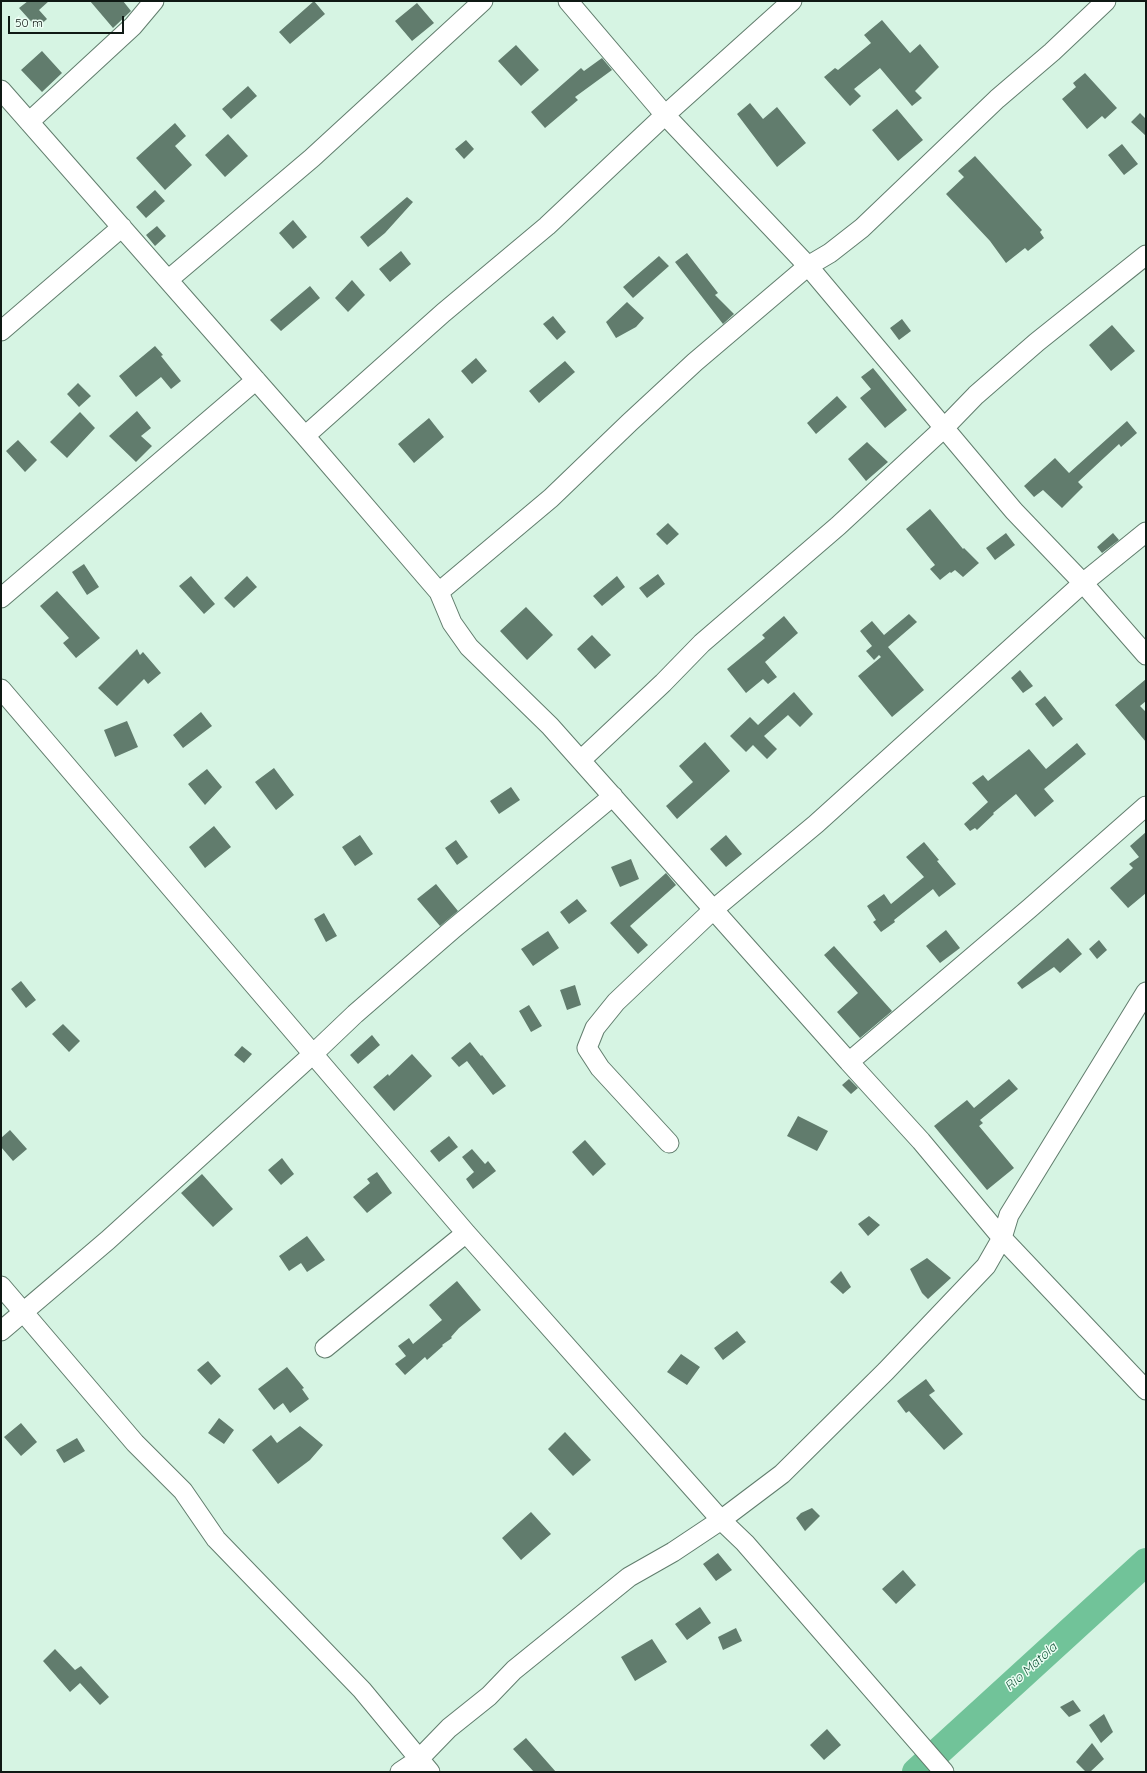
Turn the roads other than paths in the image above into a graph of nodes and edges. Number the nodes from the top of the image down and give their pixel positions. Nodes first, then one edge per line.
1 (154, 1) edge
2 (483, 1) edge
3 (568, 1) edge
4 (792, 1) edge
5 (1106, 1) edge
6 (1, 90) edge
7 (665, 115) junction
8 (30, 122) junction
9 (122, 227) junction
10 (1146, 255) edge
11 (808, 266) junction
12 (168, 280) junction
13 (1, 331) edge
14 (256, 380) junction
15 (945, 427) junction
16 (305, 436) junction
17 (1146, 532) edge
18 (1084, 583) junction
19 (439, 592) junction
20 (1, 598) edge
21 (1146, 654) edge
22 (1, 689) edge
23 (581, 760) junction
24 (613, 796) junction
25 (1146, 806) edge
26 (714, 909) junction
27 (1146, 992) edge
28 (313, 1054) junction
29 (849, 1062) junction
30 (669, 1143) dead end
31 (466, 1233) junction
32 (1002, 1238) junction
33 (1, 1286) edge
34 (23, 1312) junction
35 (1, 1331) edge
36 (325, 1348) dead end
37 (1146, 1390) edge
38 (721, 1520) junction
39 (424, 1766) edge
40 (400, 1772) edge
41 (944, 1772) edge

1 - 8 street
2 - 12 street
3 - 7 street
4 - 7 street
5 - 11 street
6 - 8 street
7 - 11 street
7 - 16 street
8 - 9 street
9 - 12 street
9 - 13 street
10 - 15 street
11 - 15 street
11 - 19 street
12 - 14 street
14 - 16 street
14 - 20 street
15 - 18 street
15 - 23 street
16 - 19 street
17 - 18 street
18 - 21 street
18 - 26 street
19 - 23 street
22 - 28 street
23 - 24 street
24 - 26 street
24 - 28 street
25 - 29 street
26 - 29 street
26 - 30 street
27 - 32 street
28 - 31 street
28 - 34 street
29 - 32 street
31 - 36 street
31 - 38 street
32 - 37 street
32 - 38 street
33 - 34 street
34 - 35 street
34 - 39 street
38 - 39 street
38 - 41 street
39 - 40 street

